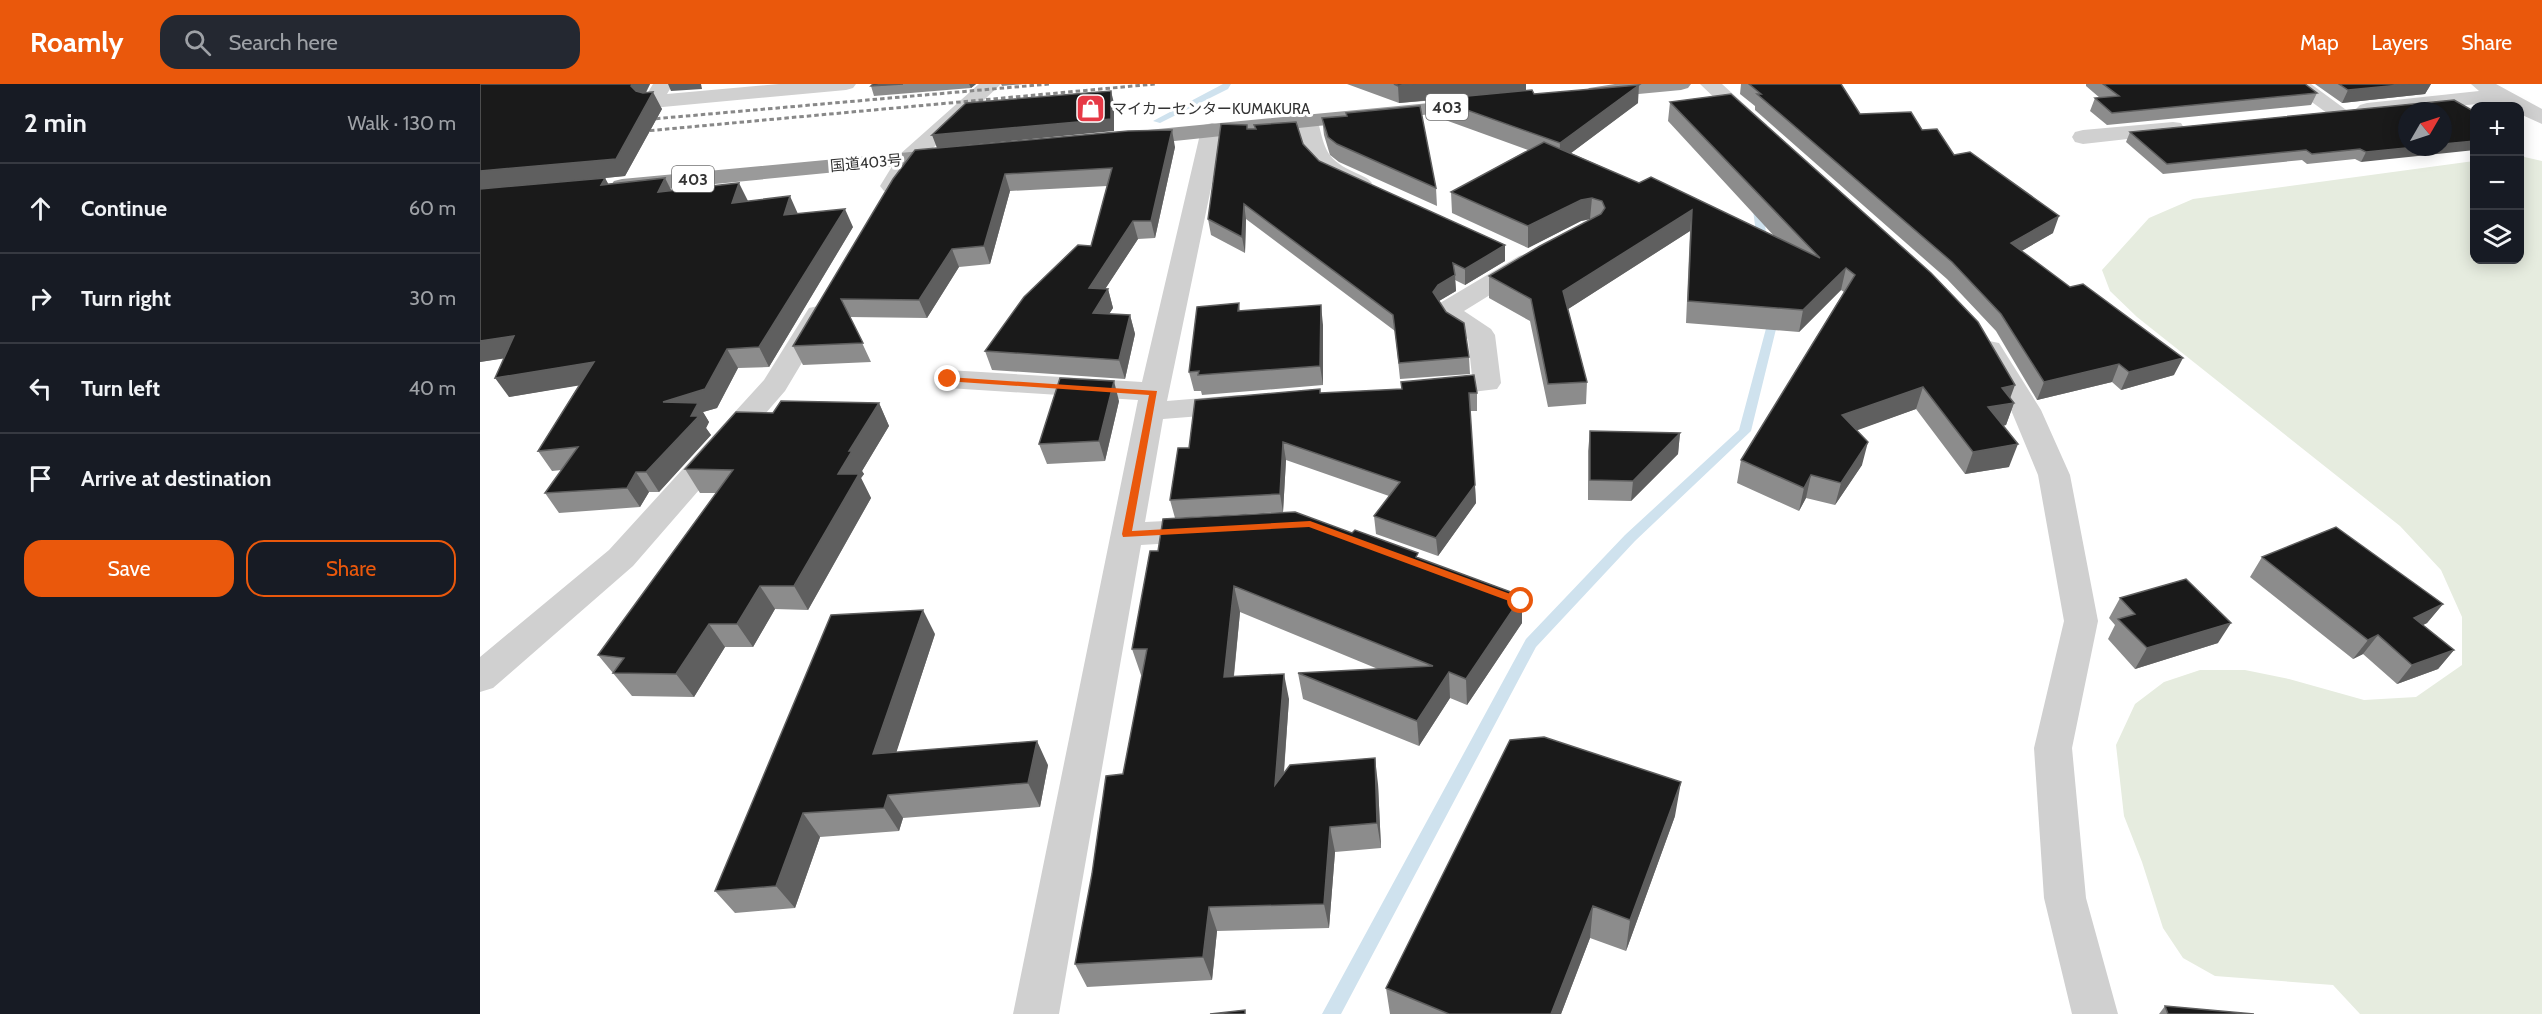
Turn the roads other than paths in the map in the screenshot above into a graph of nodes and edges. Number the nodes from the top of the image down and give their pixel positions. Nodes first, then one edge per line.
1 (663, 84) edge
2 (846, 84) edge
3 (991, 84) edge
4 (1681, 84) edge
5 (1710, 84) edge
6 (2297, 84) edge
7 (2481, 84) edge
8 (825, 85) edge
9 (1576, 94) edge
10 (2500, 95) junction
11 (1506, 101) edge
12 (2338, 112) junction
13 (2303, 115) edge
14 (2542, 118) edge
15 (1308, 121) junction
16 (2199, 126) edge
17 (1212, 130) junction
18 (2083, 137) dead end
19 (1106, 141) edge
20 (1777, 144) edge
21 (977, 153) edge
22 (907, 159) junction
23 (598, 188) edge
24 (1382, 193) edge
25 (880, 206) edge
26 (1529, 253) edge
27 (833, 289) edge
28 (1968, 322) edge
29 (948, 379) dead end
30 (1406, 390) edge
31 (1266, 401) edge
32 (1152, 402) junction
33 (1241, 528) edge
34 (1126, 534) junction
35 (480, 678) edge
36 (1036, 1014) edge
37 (2095, 1014) edge

1 - 8 street
2 - 8 street
3 - 22 street
4 - 9 highway
5 - 20 street
6 - 12 street
7 - 10 street
10 - 12 street
10 - 14 street
11 - 15 highway, 403
12 - 13 street
15 - 17 highway, 403
15 - 24 street
16 - 18 street
17 - 19 highway, 403
17 - 32 street
21 - 22 highway, 国道403号 / 403
22 - 23 highway, 国道403号 / 403
22 - 25 street
26 - 30 street
27 - 35 street
28 - 37 street
29 - 32 street
31 - 32 street
32 - 34 street
33 - 34 street
34 - 36 street

